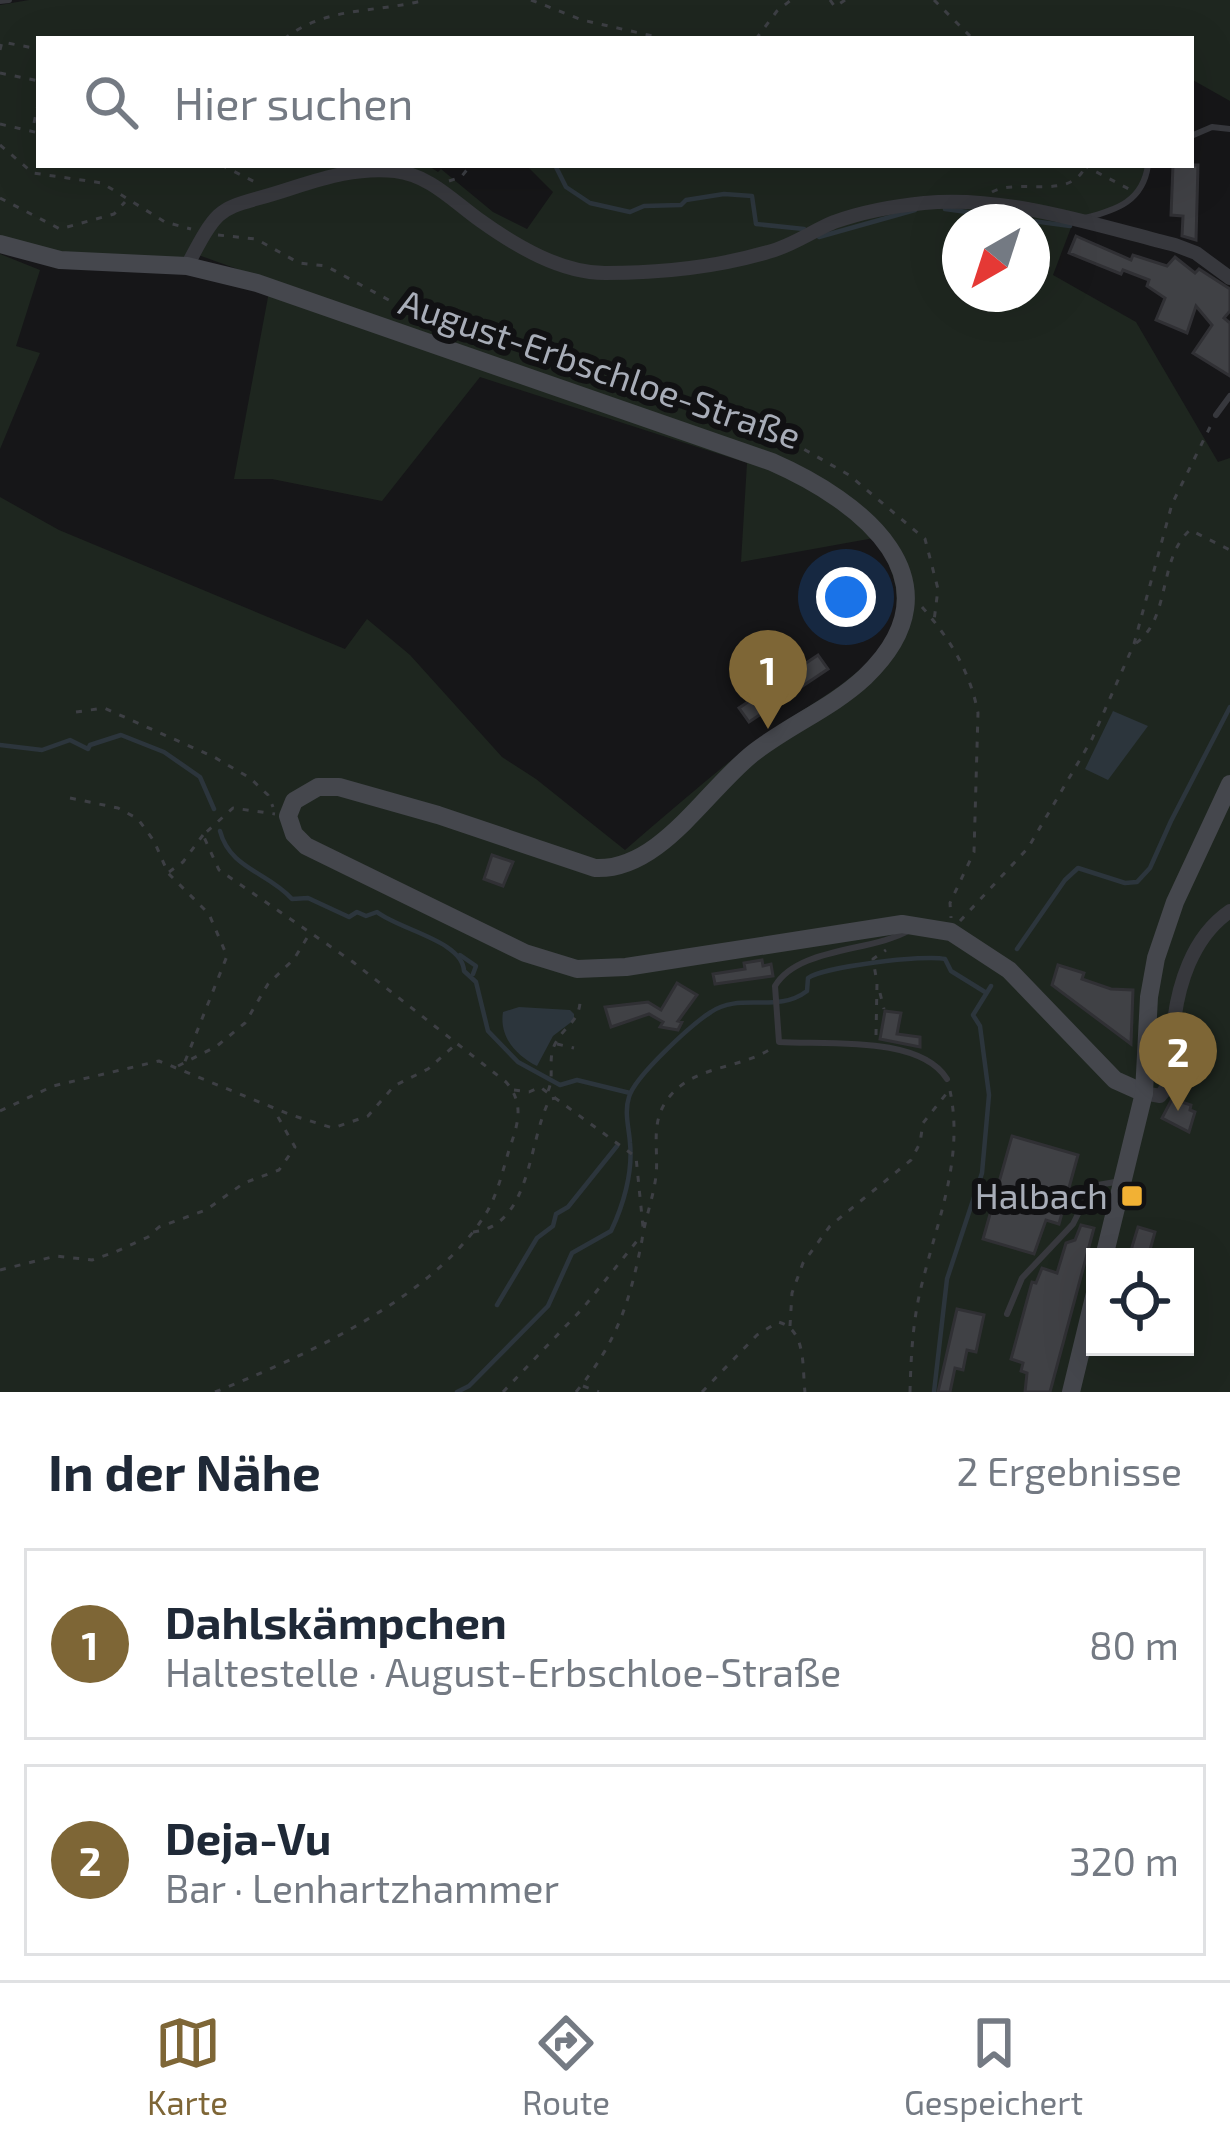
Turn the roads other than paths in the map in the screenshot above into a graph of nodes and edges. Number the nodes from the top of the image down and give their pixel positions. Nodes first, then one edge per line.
1 (9, 0) edge
2 (0, 2) edge
3 (1230, 129) edge
4 (1194, 135) edge
5 (1147, 168) edge
6 (1075, 220) junction
7 (0, 244) edge
8 (187, 266) junction
9 (1230, 278) edge
10 (1230, 396) edge
11 (1216, 415) road end
12 (1230, 784) edge
13 (1230, 910) edge
14 (918, 925) junction
15 (947, 1079) road end
16 (1144, 1093) junction
17 (1125, 1182) junction
18 (1107, 1248) edge
19 (1006, 1314) dead end
20 (1086, 1330) edge
21 (1071, 1392) edge

1 - 2 lane
3 - 4 lane
5 - 6 lane
6 - 8 street
6 - 9 street
7 - 8 main road, August-Erbschloe-Straße
8 - 14 main road, August-Erbschloe-Straße
10 - 11 lane
12 - 16 main road
13 - 16 street
14 - 15 lane
14 - 16 main road
16 - 17 main road
17 - 18 main road
17 - 19 lane
20 - 21 main road

